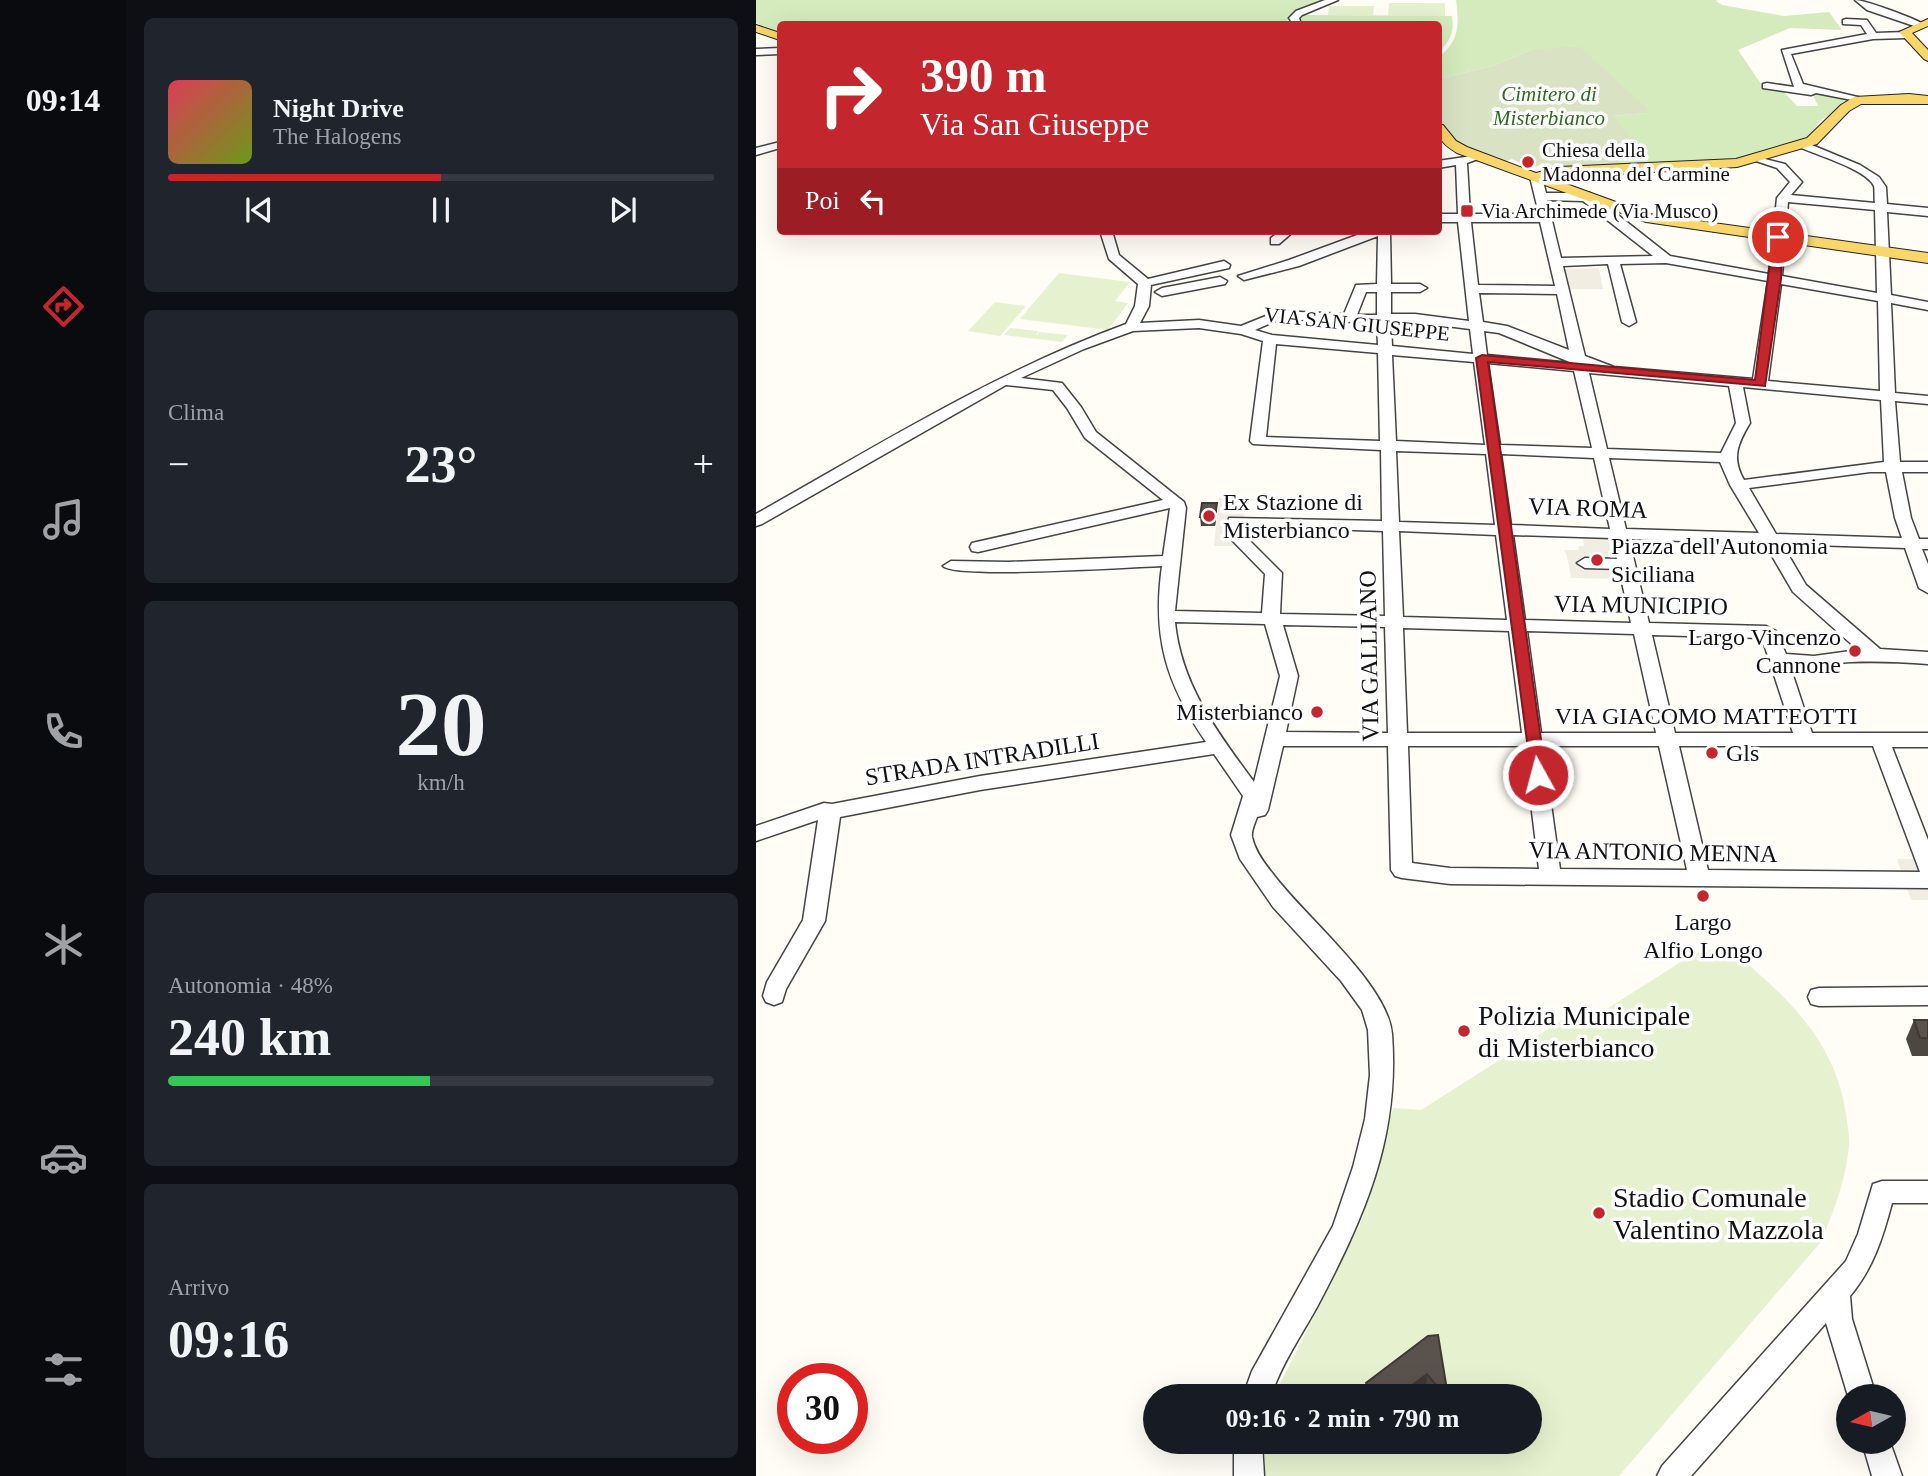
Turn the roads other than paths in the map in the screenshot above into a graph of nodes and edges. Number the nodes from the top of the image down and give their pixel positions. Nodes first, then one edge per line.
1 (1333, 0) edge
2 (1860, 0) edge
3 (1296, 21) edge
4 (1846, 22) dead end
5 (1924, 24) edge
6 (759, 29) edge
7 (1906, 35) junction
8 (777, 36) edge
9 (1873, 36) junction
10 (777, 51) edge
11 (756, 52) edge
12 (1928, 57) edge
13 (1767, 86) dead end
14 (1843, 96) junction
15 (1858, 100) junction
16 (1928, 100) edge
17 (1442, 133) edge
18 (1803, 145) junction
19 (777, 146) edge
20 (756, 152) edge
21 (1757, 158) junction
22 (1460, 162) edge
23 (1561, 171) junction
24 (1533, 177) junction
25 (1582, 196) junction
26 (1541, 197) junction
27 (1783, 198) junction
28 (1881, 207) junction
29 (1928, 212) edge
30 (1463, 213) junction
31 (1442, 217) edge
32 (1546, 218) junction
33 (1107, 235) edge
34 (1283, 235) edge
35 (1370, 235) edge
36 (1381, 235) edge
37 (1778, 237) junction
38 (1275, 241) dead end
39 (1882, 252) junction
40 (1928, 258) edge
41 (1666, 259) junction
42 (1613, 260) junction
43 (1556, 262) junction
44 (1224, 265) dead end
45 (1244, 276) dead end
46 (1775, 279) junction
47 (1220, 281) dead end
48 (1384, 288) junction
49 (1420, 288) dead end
50 (1472, 289) junction
51 (1562, 290) junction
52 (1144, 295) junction
53 (1883, 298) junction
54 (1928, 306) edge
55 (1384, 318) junction
56 (1349, 319) junction
57 (1629, 322) dead end
58 (1476, 324) junction
59 (1138, 326) junction
60 (1243, 330) junction
61 (1270, 339) junction
62 (1386, 350) junction
63 (1482, 358) junction
64 (1580, 363) junction
65 (1004, 380) junction
66 (1736, 381) junction
67 (1760, 384) junction
68 (1886, 396) junction
69 (1928, 400) edge
70 (1390, 445) junction
71 (1494, 449) junction
72 (1600, 454) junction
73 (1727, 458) junction
74 (1894, 466) junction
75 (1928, 467) edge
76 (1738, 485) junction
77 (1175, 502) junction
78 (1233, 502) dead end
79 (756, 521) edge
80 (1241, 521) junction
81 (1392, 525) junction
82 (1504, 530) junction
83 (1619, 534) junction
84 (1771, 539) junction
85 (1920, 544) edge
86 (978, 547) dead end
87 (1171, 561) junction
88 (1585, 564) dead end
89 (1626, 564) junction
90 (951, 566) dead end
91 (1928, 588) edge
92 (1166, 616) junction
93 (1273, 620) junction
94 (1394, 623) junction
95 (1517, 626) junction
96 (1641, 629) junction
97 (1875, 655) junction
98 (1928, 658) edge
99 (1779, 659) junction
100 (1275, 739) junction
101 (1397, 740) junction
102 (1534, 740) junction
103 (1667, 740) junction
104 (1805, 740) junction
105 (1880, 740) junction
106 (1928, 740) edge
107 (1219, 747) junction
108 (832, 811) junction
109 (756, 834) edge
110 (1245, 848) junction
111 (1927, 869) edge
112 (1402, 870) joint
113 (1551, 877) junction
114 (1700, 879) junction
115 (774, 996) dead end
116 (1928, 996) edge
117 (1819, 997) dead end
118 (1928, 1192) edge
119 (1836, 1293) junction
120 (1261, 1384) edge
121 (1858, 1384) edge
122 (1248, 1454) edge
123 (1880, 1454) edge
124 (1249, 1476) edge
125 (1672, 1476) edge
126 (1887, 1476) edge

1 - 3 street
2 - 5 street
4 - 9 street
5 - 7 main road
6 - 8 main road
7 - 9 street
7 - 12 main road
9 - 14 street
10 - 11 street
13 - 14 street
14 - 15 street
15 - 16 main road
15 - 18 main road
17 - 22 main road
18 - 21 main road
18 - 28 street
19 - 20 street
21 - 23 main road
21 - 27 street
22 - 24 main road
22 - 30 street
23 - 24 main road
23 - 25 main road
24 - 25 main road
24 - 26 street
25 - 26 street
25 - 37 main road
25 - 41 street
26 - 32 street
27 - 28 street
27 - 37 street
28 - 29 street
28 - 39 street
30 - 31 street
30 - 32 street
30 - 50 street
32 - 43 street
33 - 52 street
34 - 38 street
35 - 45 street
36 - 48 street, VIA GALLIANO
37 - 39 main road
37 - 46 street
39 - 40 main road
39 - 53 street
41 - 42 street
41 - 46 street
42 - 43 street
42 - 57 street
43 - 51 street
44 - 52 street
46 - 53 street
46 - 67 street
47 - 52 street
48 - 49 street
48 - 55 street, VIA GALLIANO
48 - 56 street
50 - 51 street
50 - 58 street
51 - 64 street
52 - 59 street
53 - 54 street
53 - 68 street
55 - 56 street
55 - 58 street
55 - 62 street, VIA GALLIANO
56 - 60 street
58 - 63 street
58 - 64 street
59 - 60 street, VIA SAN GIUSEPPE
59 - 65 street, VIA SAN GIUSEPPE
60 - 61 street, VIA SAN GIUSEPPE
61 - 62 street, VIA SAN GIUSEPPE
61 - 70 street
62 - 63 street, VIA SAN GIUSEPPE
62 - 70 street, VIA GALLIANO
63 - 64 street, VIA SAN GIUSEPPE
63 - 71 street
64 - 66 street, VIA SAN GIUSEPPE
64 - 72 street
65 - 77 street
65 - 79 street, VIA SAN GIUSEPPE
66 - 67 street, VIA SAN GIUSEPPE
66 - 73 street
67 - 68 street, VIA SAN GIUSEPPE
68 - 69 street, VIA SAN GIUSEPPE
68 - 74 street
70 - 71 street
70 - 81 street, VIA GALLIANO
71 - 72 street
71 - 82 street
72 - 73 street
72 - 83 street
73 - 76 street
74 - 75 street
74 - 76 street
74 - 85 street
76 - 84 street
77 - 86 street
77 - 87 street
78 - 80 street
80 - 81 street, VIA ROMA
80 - 93 street
81 - 82 street, VIA ROMA
81 - 94 street, VIA GALLIANO
82 - 83 street, VIA ROMA
82 - 95 street
83 - 84 street, VIA ROMA
83 - 89 street
84 - 85 street, VIA ROMA
84 - 97 street
85 - 91 street
87 - 90 street
87 - 92 street
88 - 89 street
89 - 96 street
92 - 93 street, VIA MUNICIPIO
92 - 107 street
93 - 94 street, VIA MUNICIPIO
93 - 100 street
94 - 95 street, VIA MUNICIPIO
94 - 101 street, VIA GALLIANO
95 - 96 street, VIA MUNICIPIO
95 - 102 street
96 - 99 street, VIA MUNICIPIO
96 - 103 street
97 - 98 street
97 - 99 street
99 - 104 street
100 - 101 street, VIA GIACOMO MATTEOTTI
100 - 110 street
101 - 102 street, VIA GIACOMO MATTEOTTI
101 - 112 street, VIA GALLIANO
102 - 103 street, VIA GIACOMO MATTEOTTI
102 - 113 street
103 - 104 street, VIA GIACOMO MATTEOTTI
103 - 114 street
104 - 105 street, VIA GIACOMO MATTEOTTI
105 - 106 street, VIA GIACOMO MATTEOTTI
105 - 111 street
107 - 108 street, STRADA INTRADILLI
107 - 110 street
108 - 109 street, STRADA INTRADILLI
108 - 115 street
110 - 120 street
111 - 114 street, VIA ANTONIO MENNA
112 - 113 street, VIA ANTONIO MENNA
113 - 114 street, VIA ANTONIO MENNA
116 - 117 street
118 - 119 street
119 - 121 street
119 - 125 street
122 - 124 street
123 - 126 street

